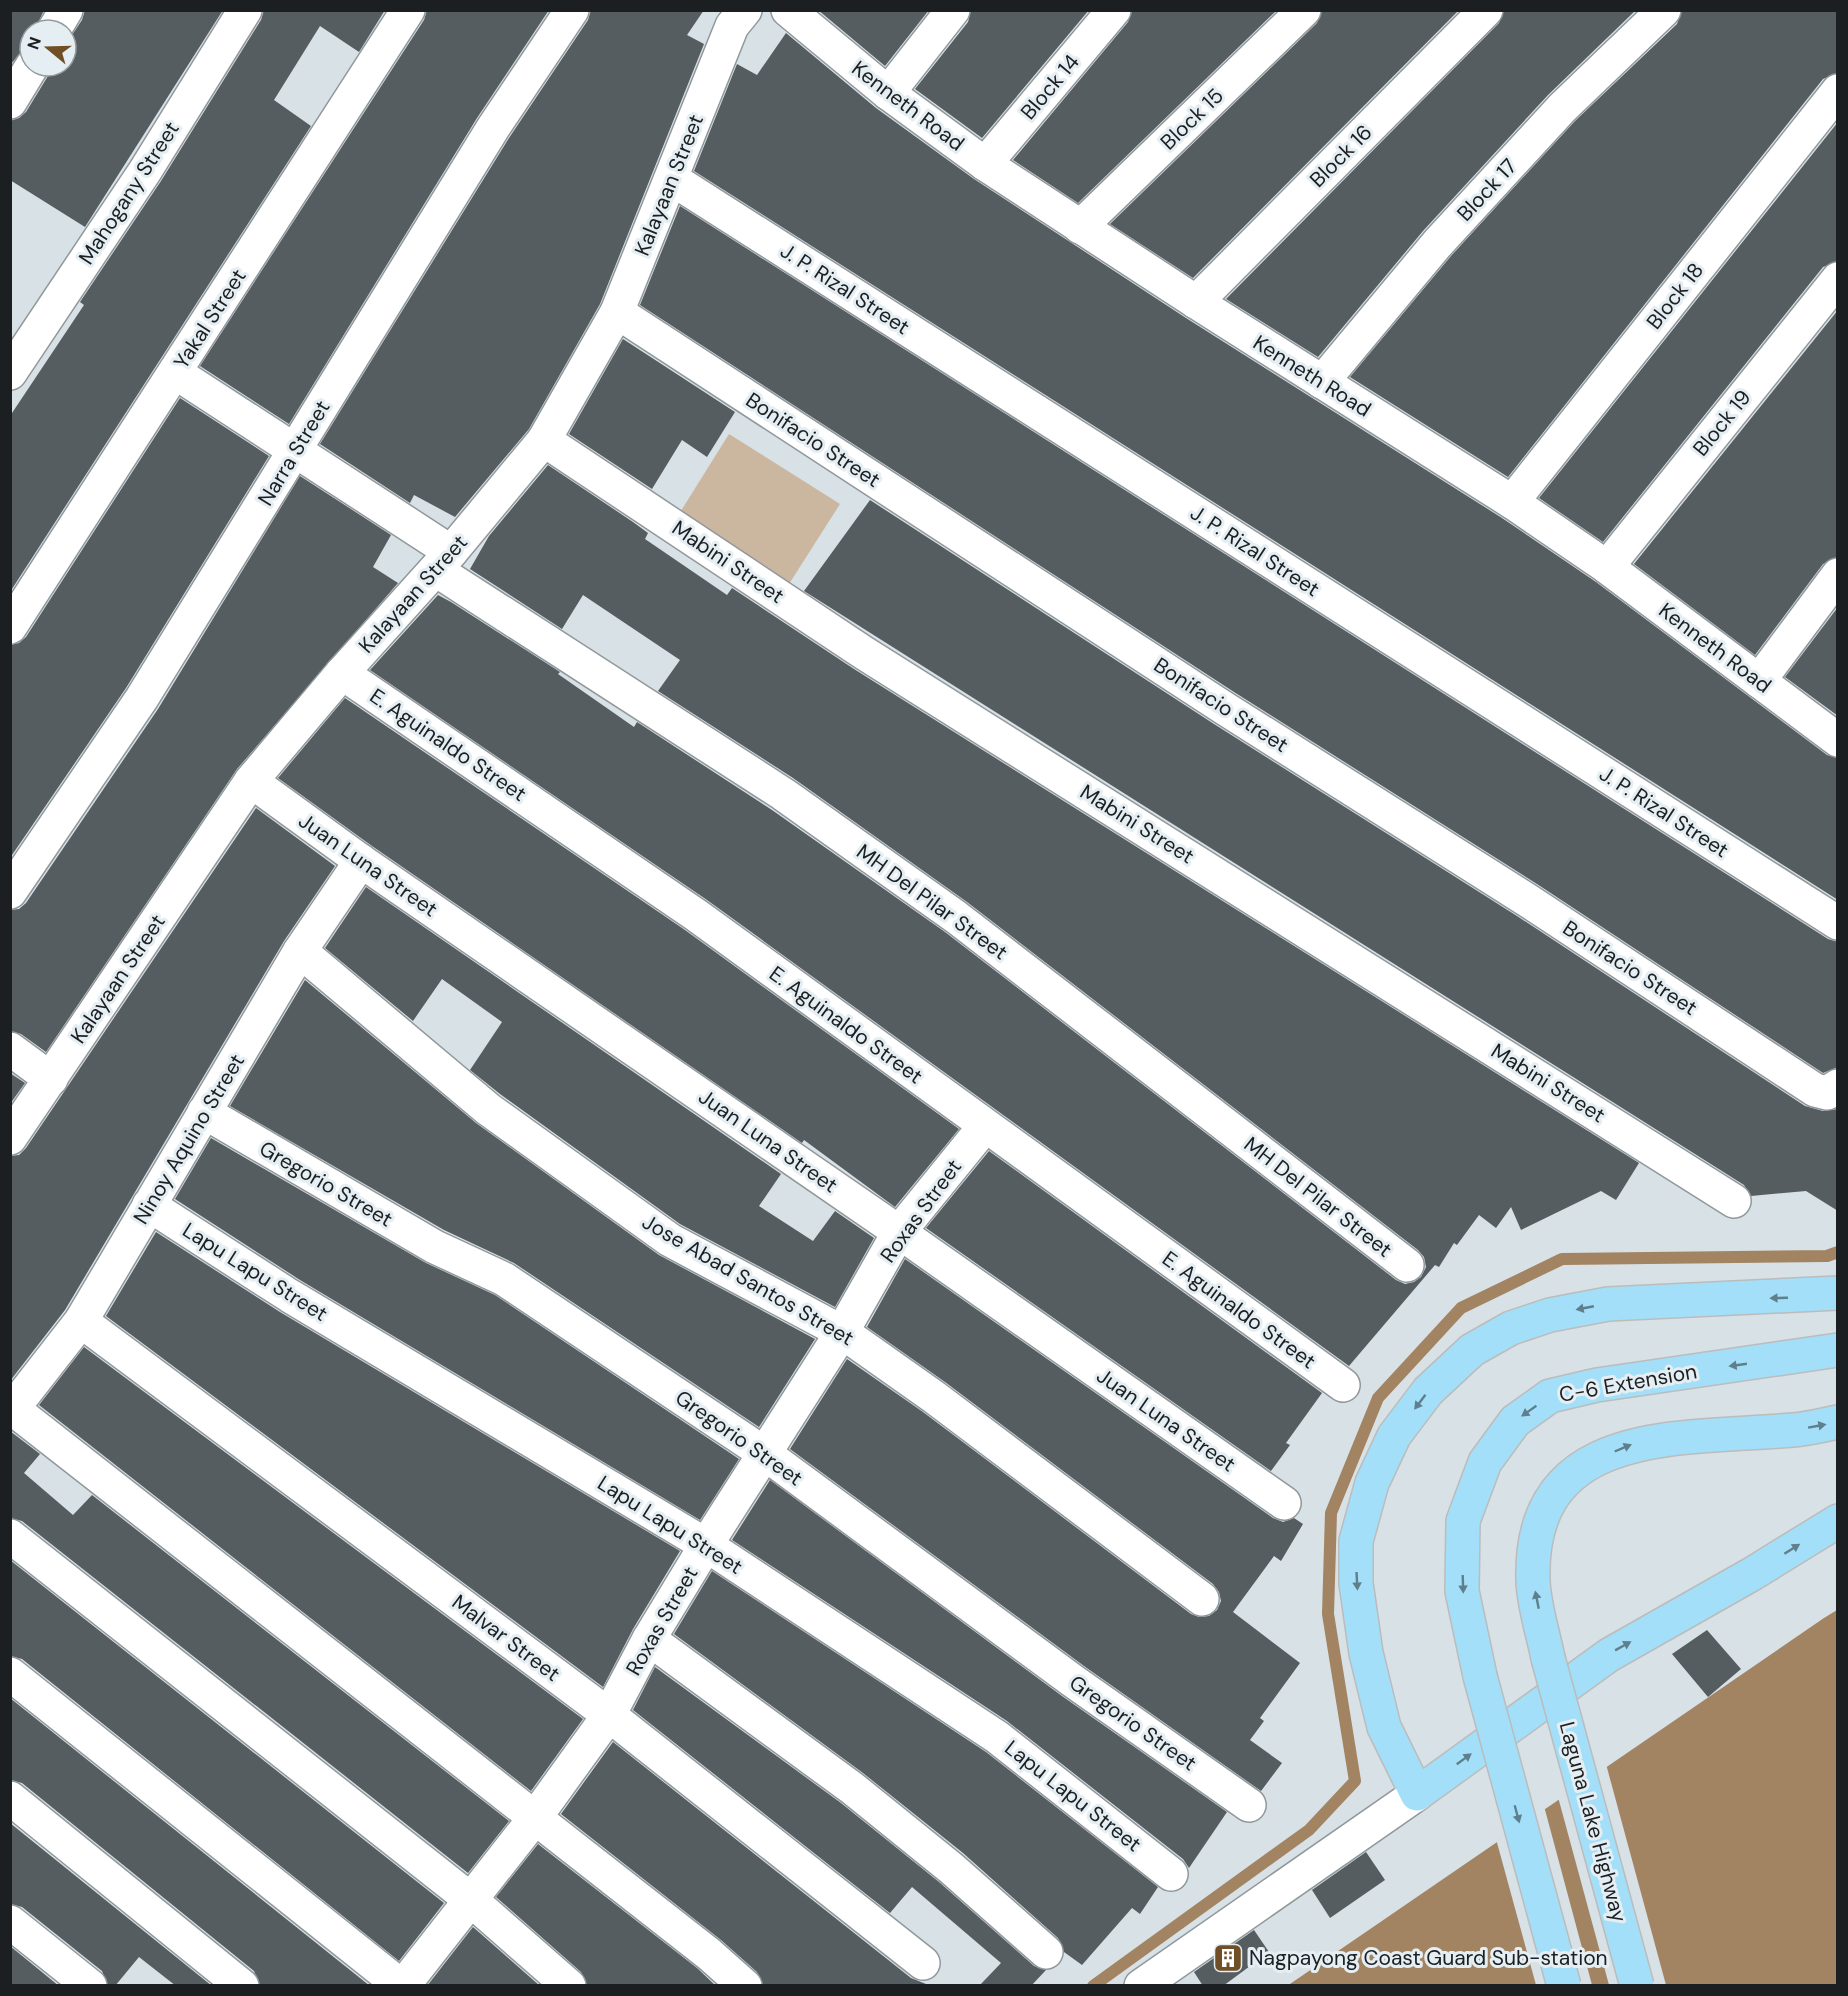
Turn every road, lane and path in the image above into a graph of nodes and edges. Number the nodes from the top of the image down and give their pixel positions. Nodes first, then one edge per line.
1 (245, 10) edge
2 (408, 10) edge
3 (572, 10) edge
4 (746, 10) edge
5 (788, 10) edge
6 (953, 10) edge
7 (1114, 10) edge
8 (1304, 10) edge
9 (1486, 10) edge
10 (1664, 10) edge
11 (25, 78) edge
12 (1838, 91) edge
13 (888, 93) junction
14 (10, 102) edge
15 (986, 164) junction
16 (672, 179) junction
17 (1080, 227) junction
18 (1838, 279) edge
19 (1196, 302) junction
20 (617, 312) junction
21 (176, 373) junction
22 (10, 374) edge
23 (1322, 382) junction
24 (544, 440) junction
25 (296, 451) junction
26 (1512, 502) junction
27 (444, 561) junction
28 (1607, 567) junction
29 (1838, 575) edge
30 (10, 627) edge
31 (342, 673) junction
32 (1759, 681) junction
33 (1838, 740) edge
34 (251, 781) junction
35 (362, 861) junction
36 (10, 892) edge
37 (1838, 923) edge
38 (300, 951) junction
39 (10, 1048) edge
40 (51, 1079) junction
41 (1832, 1089) edge
42 (204, 1112) junction
43 (984, 1126) junction
44 (10, 1138) edge
45 (1734, 1201) dead end
46 (149, 1205) junction
47 (899, 1232) junction
48 (1407, 1265) dead end
49 (1838, 1293) edge
50 (81, 1321) junction
51 (842, 1332) junction
52 (1838, 1350) edge
53 (1342, 1385) dead end
54 (12, 1411) edge
55 (1838, 1422) edge
56 (764, 1453) junction
57 (1284, 1503) dead end
58 (1838, 1521) edge
59 (10, 1536) edge
60 (706, 1545) junction
61 (1202, 1599) dead end
62 (649, 1639) junction
63 (10, 1674) edge
64 (609, 1715) junction
65 (1417, 1794) junction
66 (10, 1798) edge
67 (1248, 1805) dead end
68 (534, 1819) junction
69 (1171, 1874) dead end
70 (471, 1900) junction
71 (10, 1922) edge
72 (1047, 1952) dead end
73 (923, 1963) dead end
74 (90, 1986) edge
75 (242, 1986) edge
76 (402, 1986) edge
77 (569, 1986) edge
78 (745, 1986) edge
79 (1141, 1986) edge
80 (1564, 1986) edge
81 (1637, 1986) edge

1 - 22 street, Mahogany Street
2 - 21 street, Yakal Street
3 - 25 street, Narra Street
4 - 16 street, Kalayaan Street
5 - 13 street, Kenneth Road
6 - 13 street
7 - 15 street, Block 14
8 - 17 street, Block 15
9 - 19 street, Block 16
10 - 23 street, Block 17
11 - 14 street
12 - 26 street, Block 18
13 - 15 street, Kenneth Road
15 - 17 street, Kenneth Road
16 - 20 street, Kalayaan Street
16 - 37 street, J. P. Rizal Street
17 - 19 street, Kenneth Road
18 - 28 street, Block 19
19 - 23 street, Kenneth Road
20 - 24 street, Kalayaan Street
20 - 41 street, Bonifacio Street
21 - 25 street, MH Del Pilar Street
21 - 30 street, Yakal Street
23 - 26 street, Kenneth Road
24 - 27 street, Kalayaan Street
24 - 45 street, Mabini Street
25 - 27 street, MH Del Pilar Street
25 - 36 street, Narra Street
26 - 28 street, Kenneth Road
27 - 31 street, Kalayaan Street
27 - 48 street, MH Del Pilar Street
28 - 32 street, Kenneth Road
29 - 32 street
31 - 34 street, Kalayaan Street
31 - 43 street, E. Aguinaldo Street
32 - 33 street, Kenneth Road
34 - 35 street, Juan Luna Street
34 - 40 street, Kalayaan Street
35 - 38 street, Ninoy Aquino Street
35 - 47 street, Juan Luna Street
38 - 42 street, Ninoy Aquino Street
38 - 51 street, Jose Abad Santos Street
39 - 40 street
40 - 44 street, Kalayaan Street
42 - 46 street, Ninoy Aquino Street
42 - 56 street, Gregorio Street
43 - 47 street, Roxas Street
43 - 53 street, E. Aguinaldo Street
46 - 50 street, Ninoy Aquino Street
46 - 60 street, Lapu Lapu Street
47 - 51 street, Roxas Street
47 - 57 street, Juan Luna Street
49 -> 65 main road
50 - 54 street, Ninoy Aquino Street
50 - 64 street, Malvar Street
51 - 56 street, Roxas Street
51 - 61 street, Jose Abad Santos Street
52 -> 80 main road, C-6 Extension, bridge
54 - 68 street
81 -> 55 main road, Laguna Lake Highway, bridge
56 - 60 street, Roxas Street
56 - 67 street, Gregorio Street
65 -> 58 main road
59 - 70 street
60 - 62 street, Roxas Street
60 - 69 street, Lapu Lapu Street
62 - 64 street, Roxas Street
62 - 72 street
63 - 76 street
64 - 68 street, Roxas Street
64 - 73 street, Malvar Street
65 - 79 street
66 - 75 street
68 - 70 street, Roxas Street
68 - 78 street
70 - 76 street, Roxas Street
70 - 77 street
71 - 74 street

